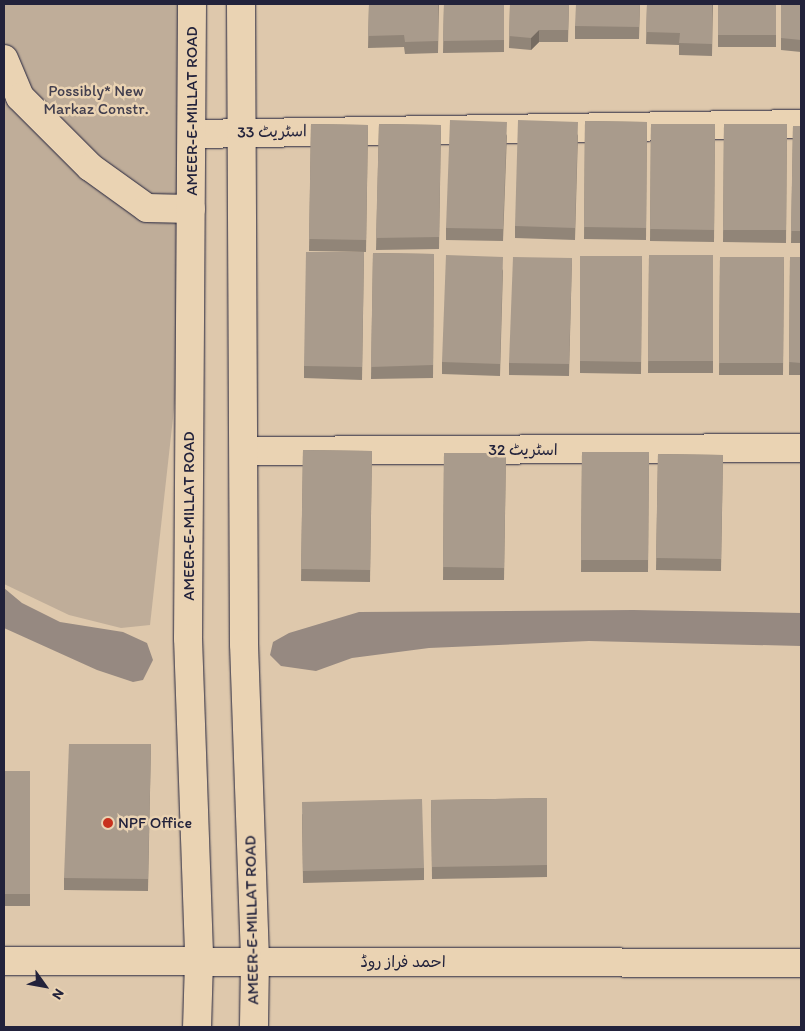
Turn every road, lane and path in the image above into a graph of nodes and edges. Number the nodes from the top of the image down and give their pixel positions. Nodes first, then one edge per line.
1 (192, 4) edge
2 (241, 4) edge
3 (4, 59) edge
4 (801, 124) edge
5 (240, 132) junction
6 (193, 134) junction
7 (191, 209) junction
8 (801, 448) edge
9 (245, 451) junction
10 (4, 960) edge
11 (199, 961) junction
12 (255, 961) junction
13 (801, 963) edge
14 (197, 1027) edge
15 (254, 1027) edge

1 - 6 main road, AMEER-E-MILLAT ROAD
2 - 5 main road, AMEER-E-MILLAT ROAD
3 - 7 main road
4 - 5 main road, اسٹریٹ 33
5 - 6 main road, اسٹریٹ 33
5 - 9 main road, AMEER-E-MILLAT ROAD
6 - 7 main road, AMEER-E-MILLAT ROAD
7 - 11 main road, AMEER-E-MILLAT ROAD
8 - 9 main road, اسٹریٹ 32
9 - 12 main road, AMEER-E-MILLAT ROAD
10 - 11 main road, احمد فراز روڈ
11 - 12 main road, احمد فراز روڈ
11 - 14 main road, AMEER-E-MILLAT ROAD
12 - 13 main road, احمد فراز روڈ
12 - 15 main road, AMEER-E-MILLAT ROAD

